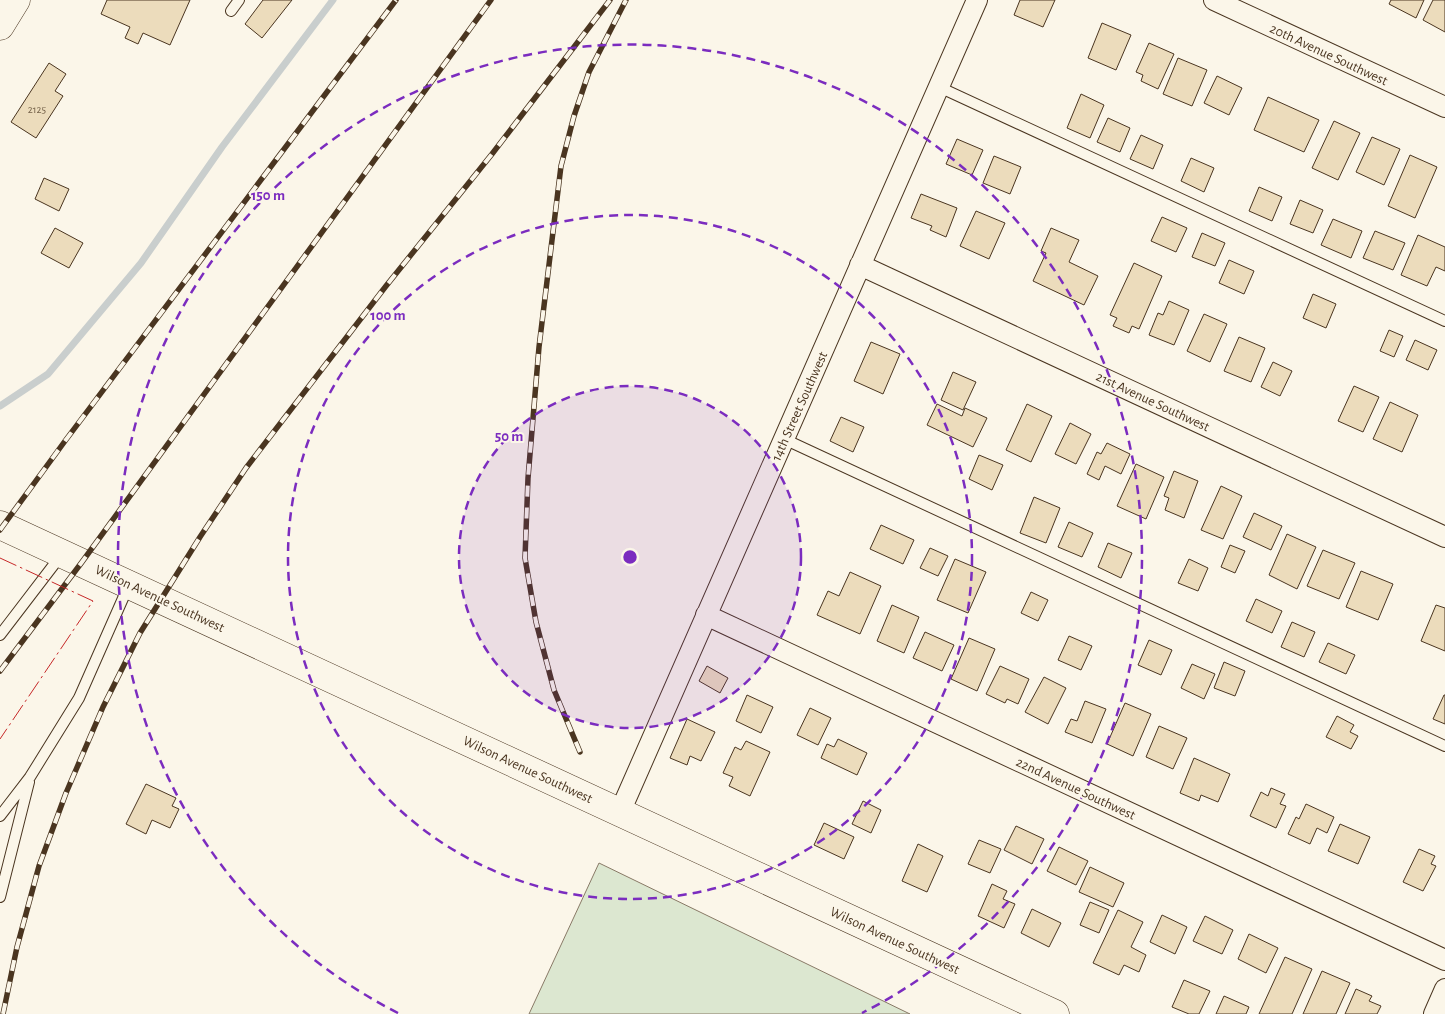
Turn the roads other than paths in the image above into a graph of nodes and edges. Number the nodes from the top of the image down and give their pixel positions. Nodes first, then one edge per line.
1 (16, 0) edge
2 (239, 0) edge
3 (977, 0) edge
4 (1214, 0) edge
5 (231, 11) dead end
6 (0, 26) edge
7 (939, 87) junction
8 (1445, 108) edge
9 (860, 265) junction
10 (1445, 321) edge
11 (784, 439) junction
12 (0, 525) edge
13 (1445, 537) edge
14 (63, 553) junction
15 (129, 583) junction
16 (706, 615) junction
17 (0, 635) edge
18 (1445, 746) edge
19 (30, 777) junction
20 (620, 812) junction
21 (0, 816) edge
22 (0, 897) edge
23 (1445, 960) edge
24 (1445, 989) edge
25 (1055, 1014) edge
26 (1434, 1014) edge

1 - 6 main road
2 - 5 lane
3 - 7 street, 14th Street Southwest
4 - 8 street, 20th Avenue Southwest
7 - 9 street, 14th Street Southwest
7 - 10 lane
9 - 11 street, 14th Street Southwest
9 - 13 street, 21st Avenue Southwest
11 - 16 street, 14th Street Southwest
11 - 18 lane
12 - 14 main road, Wilson Avenue Southwest
14 - 15 main road, Wilson Avenue Southwest
14 - 17 lane
15 - 19 lane
15 - 20 main road, Wilson Avenue Southwest
16 - 20 street, 14th Street Southwest
16 - 23 street, 22nd Avenue Southwest
19 - 21 lane
19 - 22 lane
20 - 25 main road, Wilson Avenue Southwest
24 - 26 street

